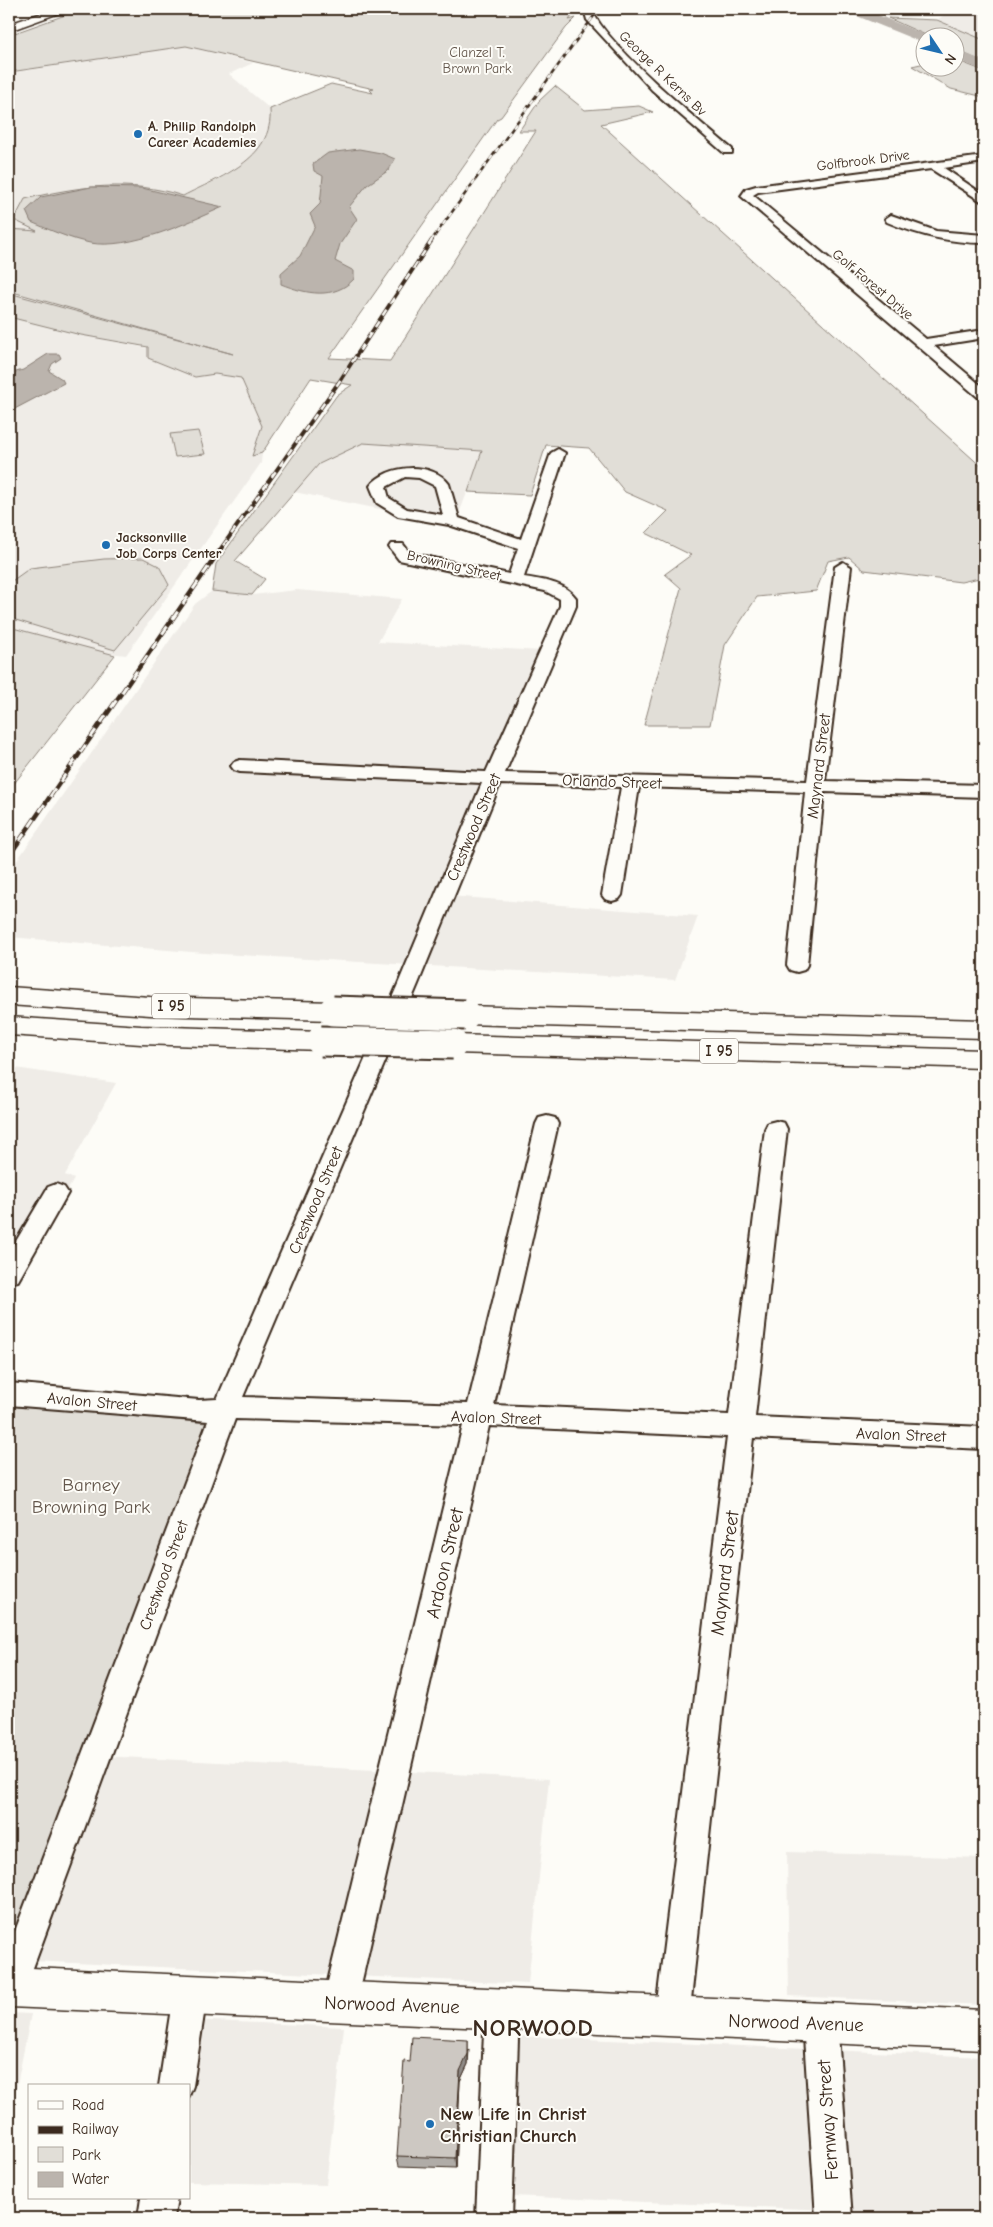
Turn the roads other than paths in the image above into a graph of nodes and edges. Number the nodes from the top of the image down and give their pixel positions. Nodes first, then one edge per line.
1 (64, 9) edge
2 (588, 9) edge
3 (9, 28) edge
4 (728, 151) dead end
5 (984, 159) edge
6 (934, 166) junction
7 (748, 194) joint
8 (984, 200) edge
9 (891, 220) dead end
10 (984, 239) edge
11 (983, 334) edge
12 (920, 344) junction
13 (984, 394) edge
14 (558, 453) dead end
15 (452, 521) junction
16 (397, 546) dead end
17 (526, 546) junction
18 (843, 567) dead end
19 (515, 579) junction
20 (240, 766) dead end
21 (493, 778) junction
22 (630, 782) junction
23 (815, 787) junction
24 (984, 790) edge
25 (612, 895) dead end
26 (797, 965) dead end
27 (9, 996) edge
28 (9, 1026) edge
29 (984, 1029) edge
30 (984, 1059) edge
31 (547, 1124) dead end
32 (776, 1129) dead end
33 (56, 1193) dead end
34 (9, 1274) edge
35 (9, 1394) edge
36 (225, 1410) junction
37 (479, 1416) junction
38 (741, 1428) junction
39 (984, 1438) edge
40 (9, 1987) edge
41 (190, 1995) junction
42 (340, 2002) junction
43 (502, 2009) junction
44 (672, 2018) junction
45 (820, 2022) junction
46 (984, 2030) edge
47 (176, 2084) edge
48 (159, 2200) edge
49 (156, 2218) edge
50 (494, 2218) edge
51 (834, 2218) edge

1 - 3 main road
2 - 4 street, George R Kerns Bv
5 - 6 street, Golfbrook Drive
6 - 7 street, Golfbrook Drive
6 - 8 street
7 - 12 street, Golf Forest Drive
9 - 10 street
11 - 12 street
12 - 13 street, Golf Forest Drive
14 - 17 street
15 - 15 street
15 - 17 street
16 - 19 street, Browning Street
17 - 19 street
18 - 23 street, Maynard Street
19 - 21 street, Crestwood Street
20 - 21 street, Orlando Street
21 - 22 street, Orlando Street
21 - 36 street, Crestwood Street
22 - 23 street, Orlando Street
22 - 25 street
23 - 24 street, Orlando Street
23 - 26 street, Maynard Street
27 - 29 main road, I 95, bridge
28 - 30 main road, I 95, bridge
31 - 37 street, Ardoon Street
32 - 38 street, Maynard Street
33 - 34 street
35 - 36 street, Avalon Street
36 - 37 street, Avalon Street
36 - 40 street, Crestwood Street
37 - 38 street, Avalon Street
37 - 42 street, Ardoon Street
38 - 39 street, Avalon Street
38 - 44 street, Maynard Street
40 - 41 main road, Norwood Avenue
41 - 42 main road, Norwood Avenue
41 - 47 street
42 - 43 main road, Norwood Avenue
43 - 44 main road, Norwood Avenue
43 - 50 street
44 - 45 main road, Norwood Avenue
45 - 46 main road, Norwood Avenue
45 - 51 street, Fernway Street
48 - 49 street

